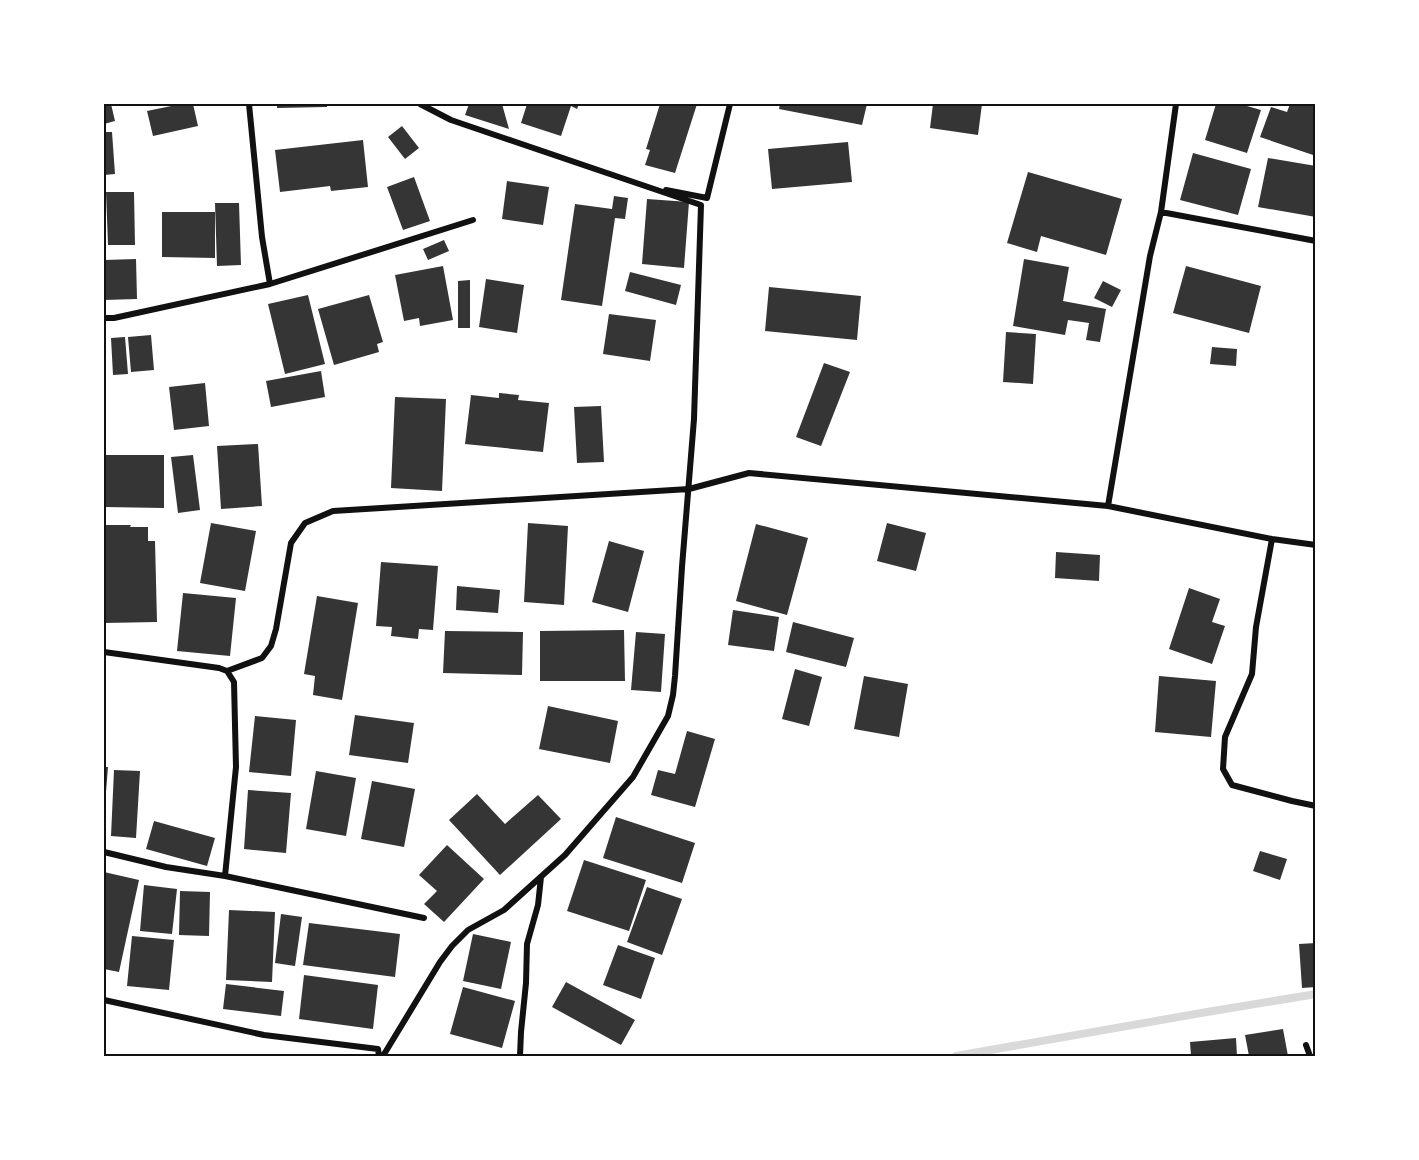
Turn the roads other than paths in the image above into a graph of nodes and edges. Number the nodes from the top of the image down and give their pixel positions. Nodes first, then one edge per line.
1 (249, 104) edge
2 (420, 104) edge
3 (730, 104) edge
4 (1176, 104) edge
5 (642, 185) junction
6 (1161, 212) junction
7 (473, 220) dead end
8 (1316, 241) edge
9 (270, 284) junction
10 (104, 318) edge
11 (689, 489) junction
12 (1108, 506) junction
13 (1272, 538) junction
14 (1316, 545) edge
15 (104, 652) edge
16 (227, 671) junction
17 (1316, 806) edge
18 (104, 852) edge
19 (225, 876) junction
20 (542, 876) junction
21 (424, 918) dead end
22 (104, 1000) edge
23 (1306, 1045) dead end
24 (381, 1056) edge
25 (520, 1056) edge
26 (1310, 1056) edge

1 - 9 street
2 - 5 street
3 - 5 street
4 - 6 street
5 - 11 street
6 - 8 street
6 - 12 street
7 - 9 street
9 - 10 street
11 - 12 street
11 - 16 street
11 - 20 street
12 - 13 street
13 - 14 street
13 - 17 street
15 - 16 street
16 - 19 street
18 - 19 street
19 - 21 street
20 - 24 street
20 - 25 street
22 - 24 street
23 - 26 street

